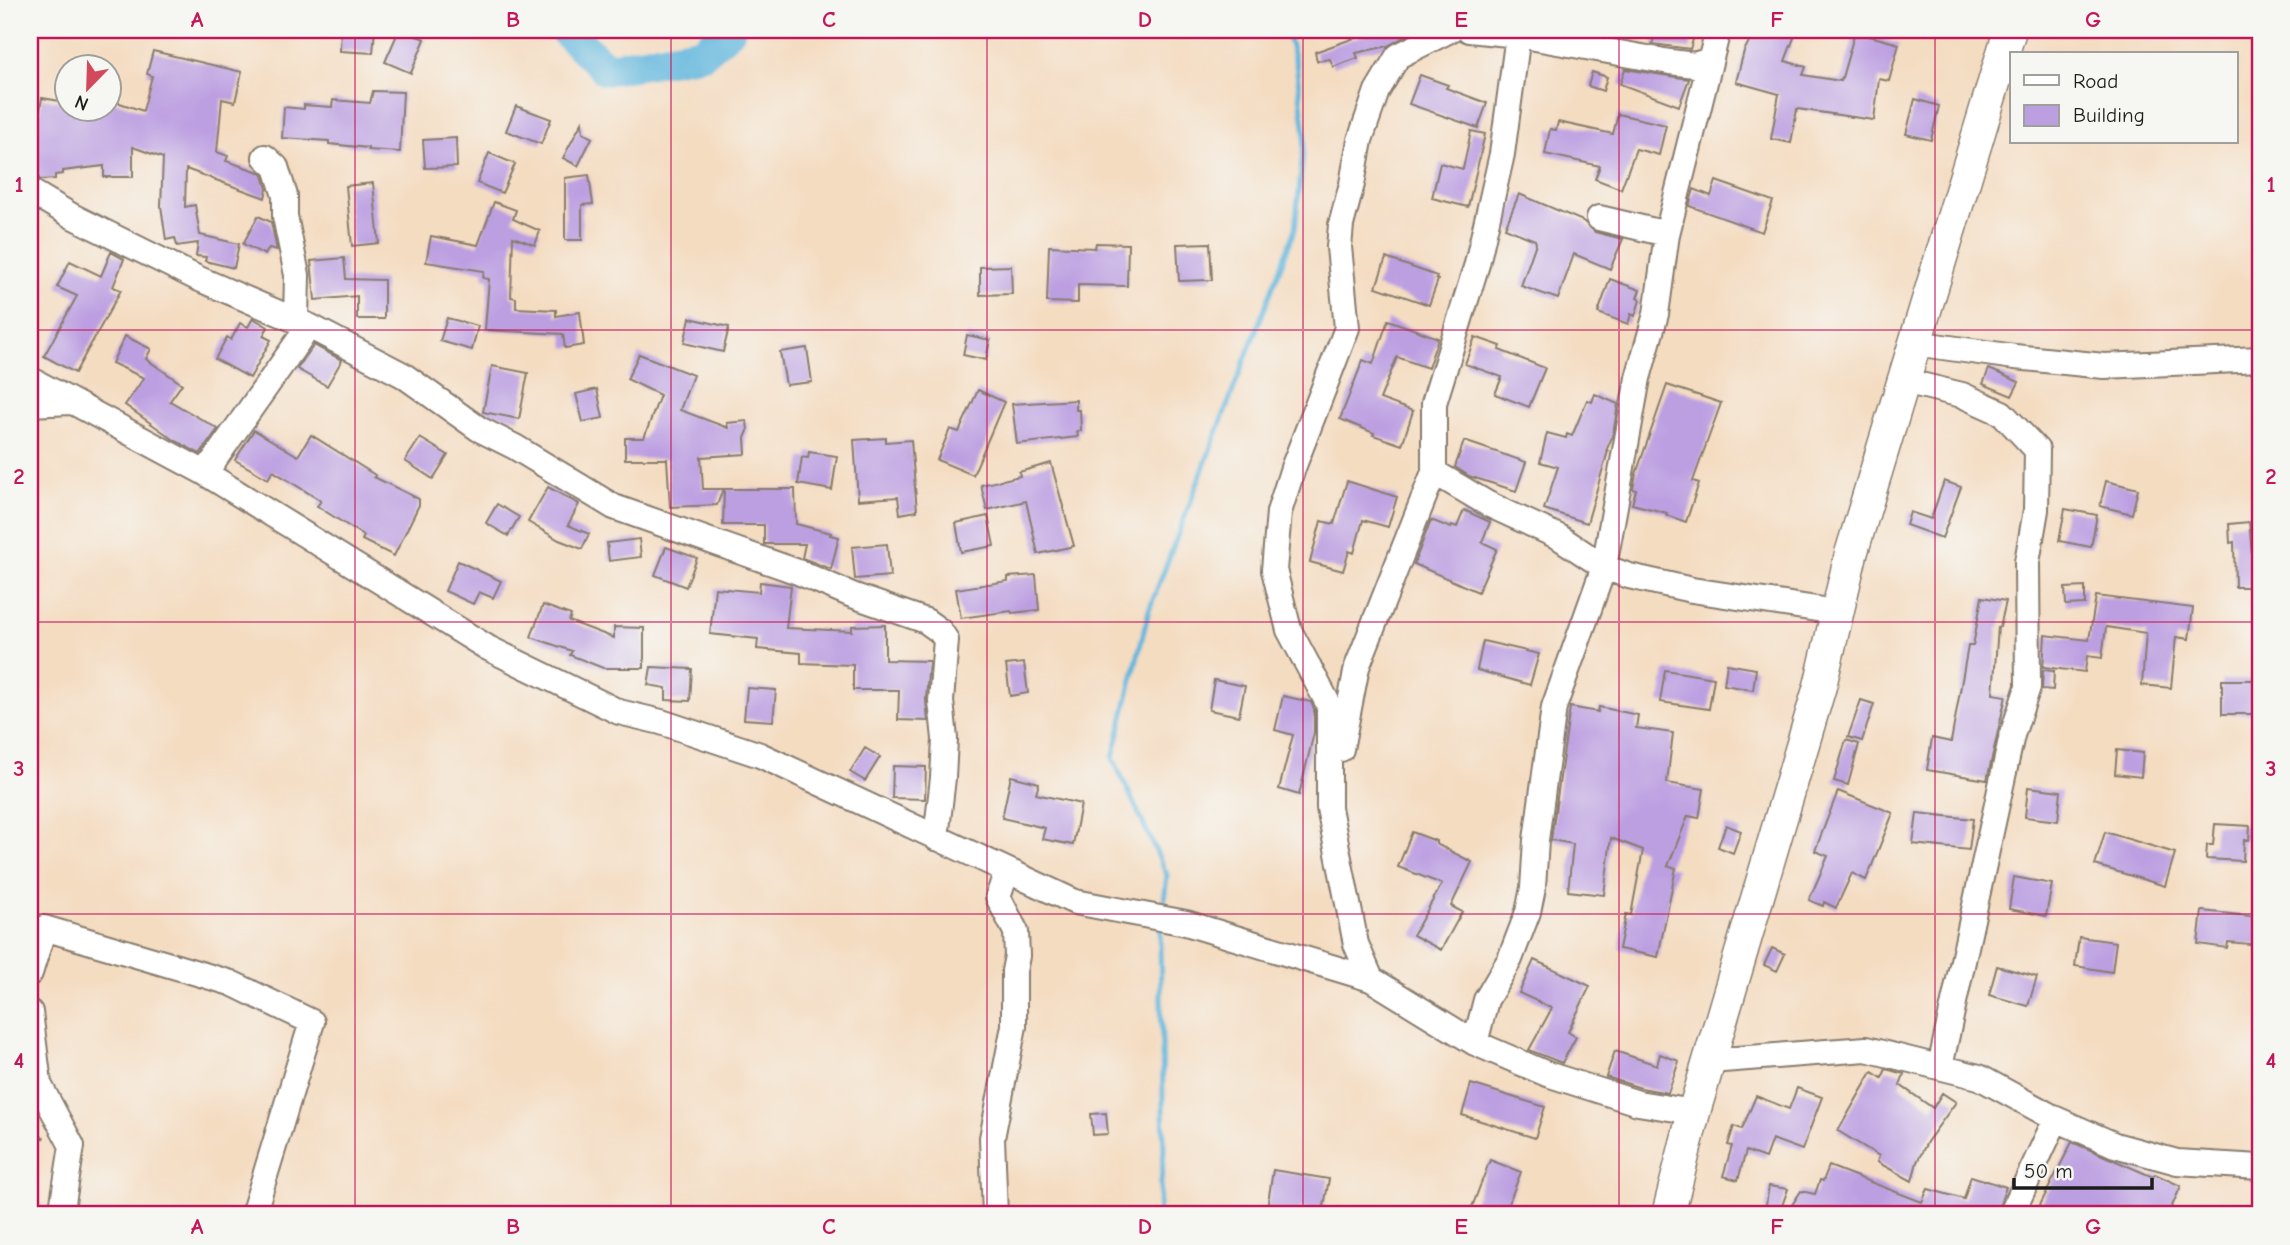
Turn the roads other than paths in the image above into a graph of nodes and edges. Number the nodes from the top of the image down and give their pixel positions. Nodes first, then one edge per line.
1 (1450, 30) edge
2 (1469, 30) edge
3 (1718, 30) edge
4 (2003, 31) edge
5 (1518, 35) junction
6 (1709, 60) junction
7 (265, 158) dead end
8 (30, 191) edge
9 (1599, 218) dead end
10 (1667, 234) junction
11 (302, 323) junction
12 (1914, 343) junction
13 (2260, 359) edge
14 (30, 379) edge
15 (1903, 381) junction
16 (74, 402) junction
17 (30, 404) edge
18 (205, 472) junction
19 (1434, 472) junction
20 (1604, 566) junction
21 (1836, 612) junction
22 (1329, 808) junction
23 (936, 838) junction
24 (1007, 871) junction
25 (30, 973) edge
26 (1371, 979) junction
27 (30, 1012) edge
28 (1475, 1043) junction
29 (1710, 1061) junction
30 (1940, 1067) junction
31 (1694, 1112) junction
32 (2056, 1119) junction
33 (2260, 1167) edge
34 (61, 1215) edge
35 (253, 1215) edge
36 (995, 1215) edge
37 (1668, 1215) edge
38 (2011, 1215) edge

1 - 22 street
2 - 5 street
3 - 6 street
4 - 12 main road
5 - 6 street
5 - 19 street
6 - 10 street
7 - 11 street
8 - 11 street
9 - 10 street
10 - 20 street
11 - 18 street
11 - 23 street
12 - 13 street
12 - 15 main road
14 - 16 street
15 - 21 main road
15 - 30 street
16 - 17 street
16 - 18 street
18 - 23 street
19 - 20 street
19 - 22 street
20 - 21 street
20 - 28 street
21 - 29 main road
22 - 26 street
23 - 24 street
24 - 26 street
24 - 36 street
25 - 35 street
26 - 28 street
27 - 34 street
28 - 31 street
29 - 30 street
29 - 31 main road
30 - 32 street
31 - 37 main road
32 - 33 street
32 - 38 street

